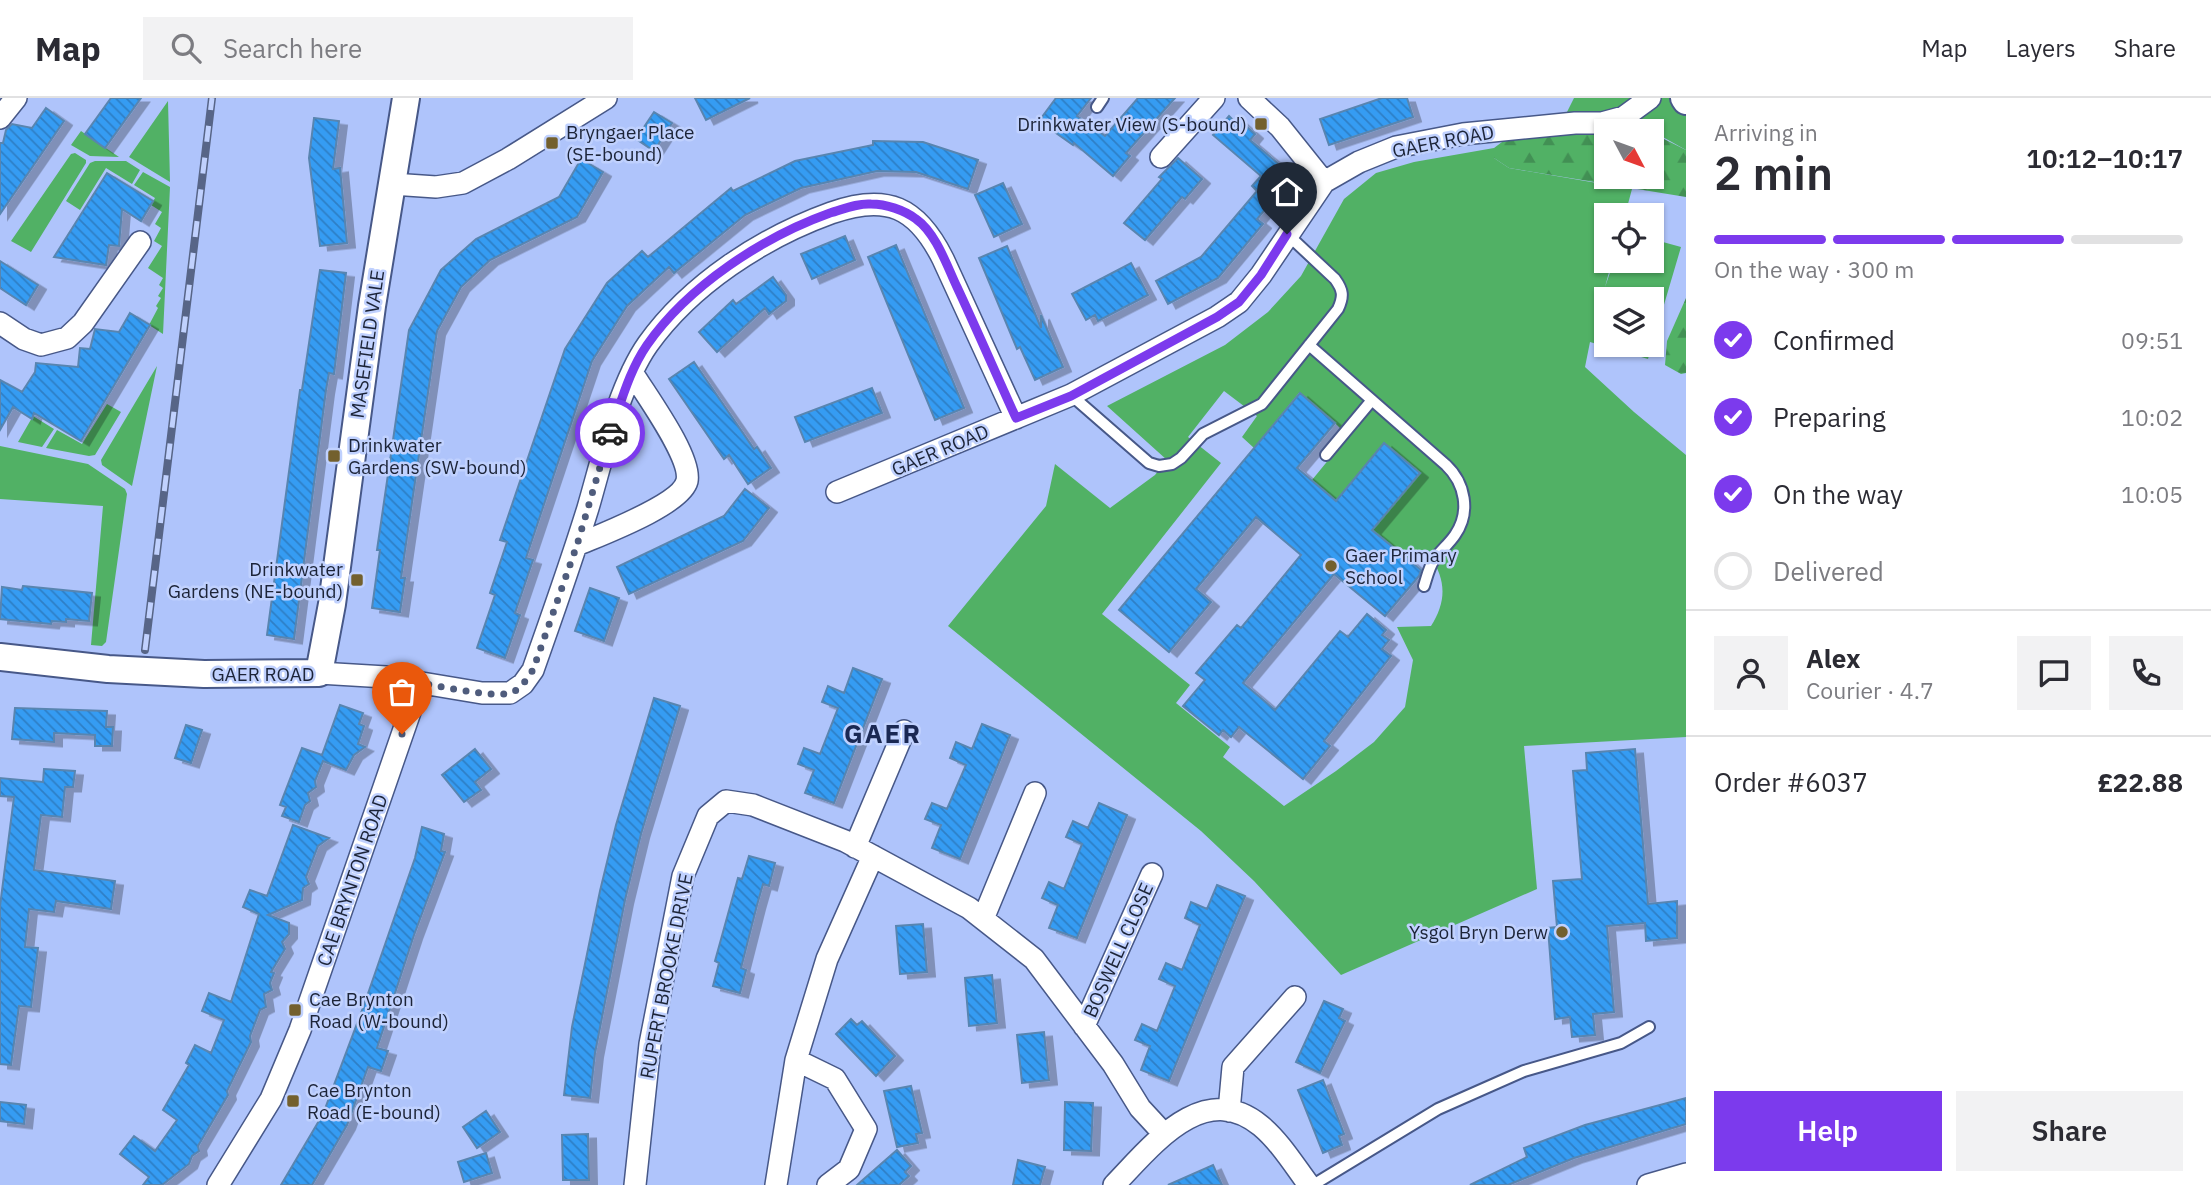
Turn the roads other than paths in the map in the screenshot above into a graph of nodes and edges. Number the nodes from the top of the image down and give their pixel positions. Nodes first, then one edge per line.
1 (16, 98) edge
2 (405, 98) edge
3 (606, 98) edge
4 (1214, 98) edge
5 (1249, 98) edge
6 (1650, 98) edge
7 (0, 118) edge
8 (1161, 157) dead end
9 (1324, 182) junction
10 (392, 184) junction
11 (1287, 234) junction
12 (140, 242) dead end
13 (0, 323) edge
14 (1309, 345) junction
15 (632, 372) junction
16 (1071, 396) junction
17 (1373, 400) junction
18 (1016, 418) junction
19 (1326, 455) dead end
20 (837, 492) dead end
21 (577, 545) junction
22 (1424, 586) dead end
23 (0, 657) edge
24 (319, 673) junction
25 (420, 683) junction
26 (904, 731) dead end
27 (1035, 793) dead end
28 (864, 851) junction
29 (1152, 874) dead end
30 (982, 919) junction
31 (1295, 997) dead end
32 (1084, 1026) junction
33 (1649, 1027) dead end
34 (796, 1060) junction
35 (1229, 1111) junction
36 (1164, 1134) junction
37 (1686, 1174) edge
38 (218, 1185) edge
39 (635, 1185) edge
40 (776, 1185) edge
41 (828, 1185) edge
42 (1114, 1185) edge
43 (1311, 1185) edge
44 (1648, 1185) edge

1 - 7 street
2 - 10 street, MASEFIELD VALE
3 - 10 street
4 - 8 street
5 - 9 street
6 - 9 street, GAER ROAD
9 - 11 street, GAER ROAD
10 - 24 street, MASEFIELD VALE
11 - 14 lane
11 - 16 street, GAER ROAD
12 - 13 street
14 - 16 lane
14 - 17 lane
15 - 18 street
15 - 21 street
15 - 21 street
16 - 18 street, GAER ROAD
17 - 19 lane
17 - 22 lane
18 - 20 street, GAER ROAD
21 - 25 street, GAER ROAD
23 - 24 street, GAER ROAD
24 - 25 street, GAER ROAD
25 - 38 street, CAE BRYNTON ROAD
26 - 28 street
27 - 30 street
28 - 30 street, RUPERT BROOKE DRIVE
28 - 34 street
28 - 39 street, RUPERT BROOKE DRIVE
29 - 32 street, BOSWELL CLOSE
30 - 32 street, RUPERT BROOKE DRIVE
31 - 35 street
32 - 36 street, RUPERT BROOKE DRIVE
33 - 43 lane
34 - 40 street
34 - 41 street
35 - 36 street
35 - 43 street
36 - 42 street
37 - 44 street

